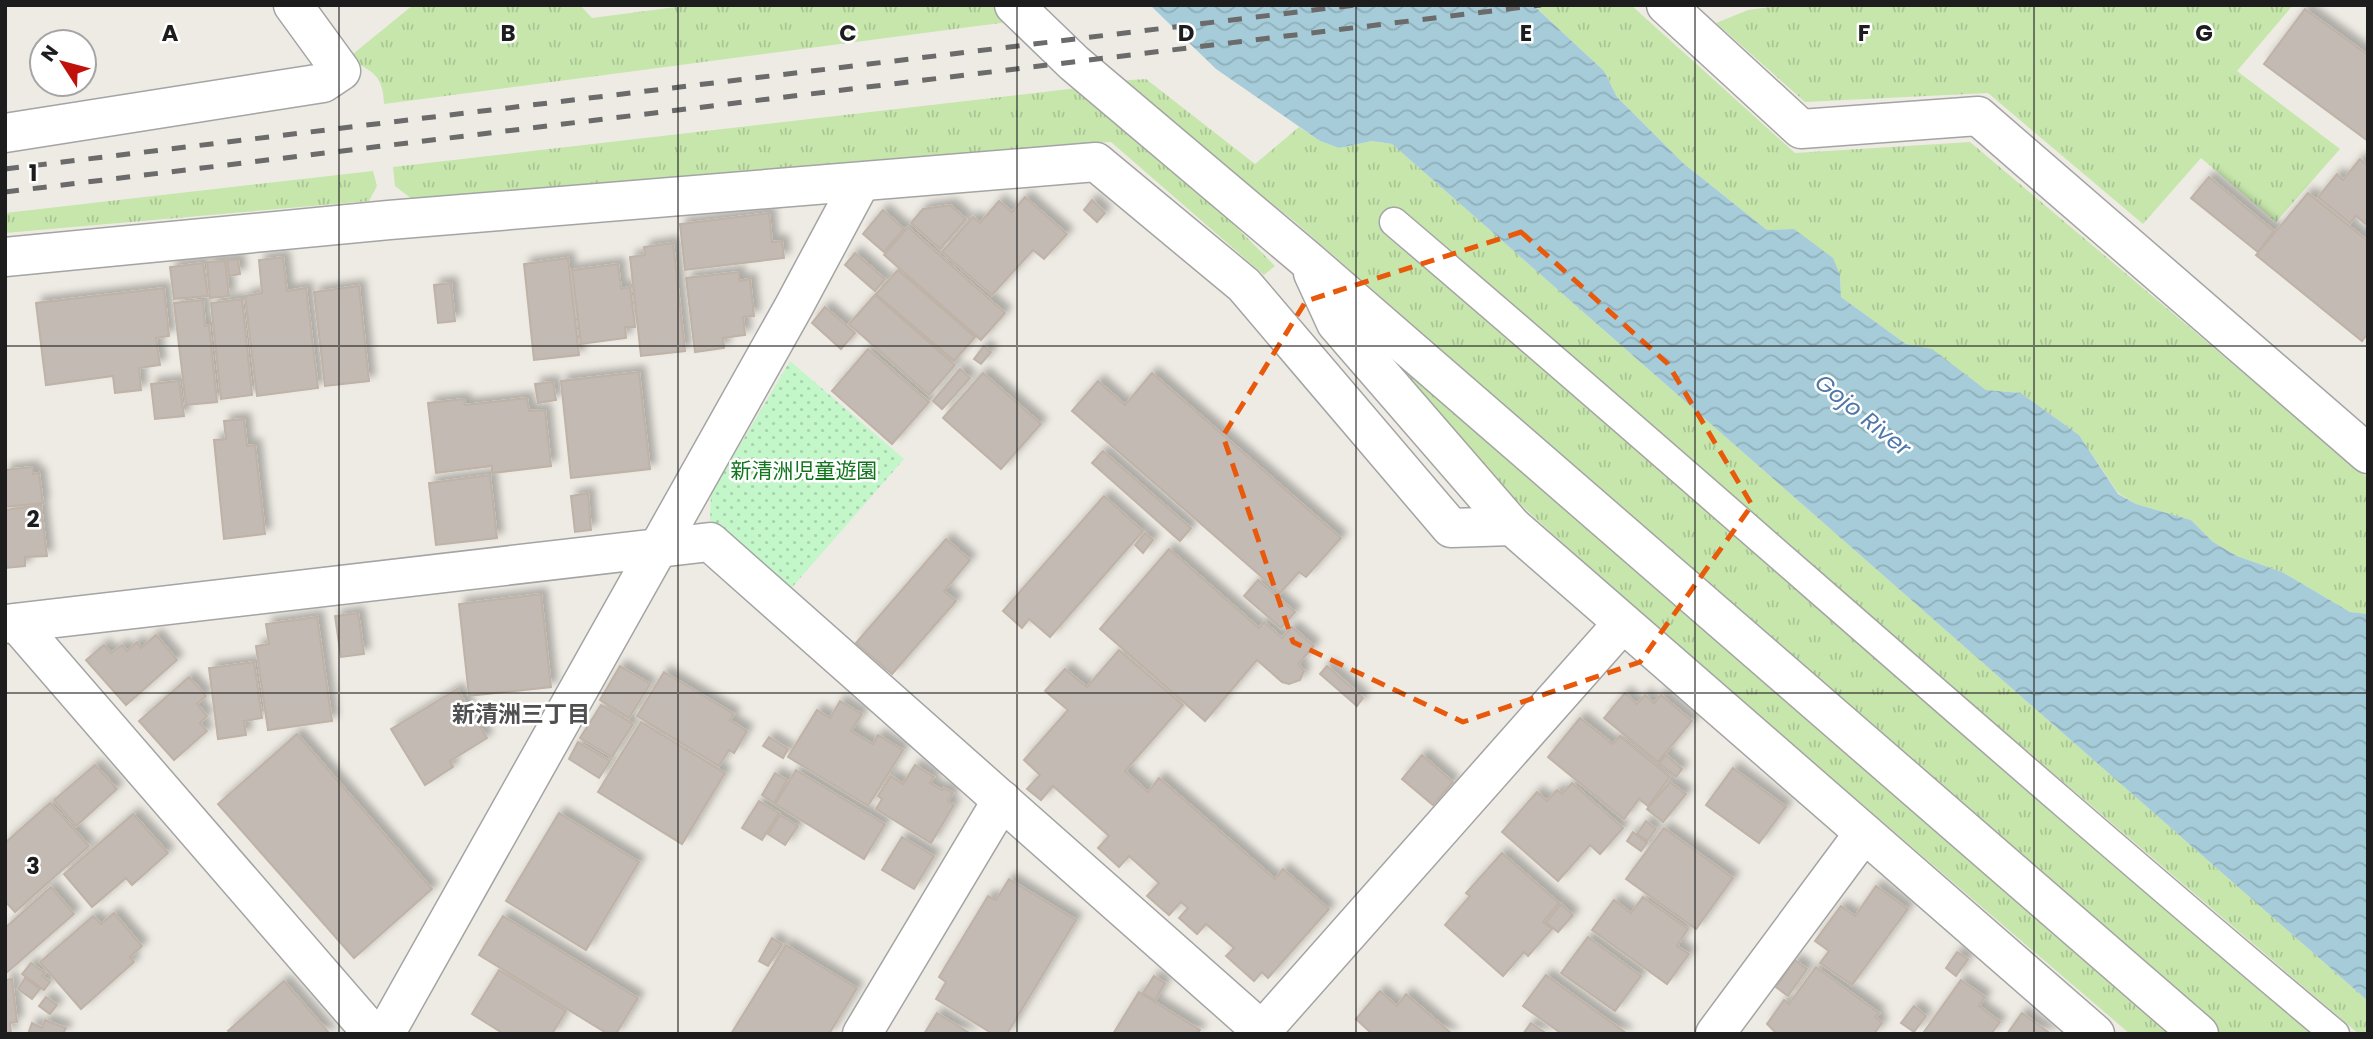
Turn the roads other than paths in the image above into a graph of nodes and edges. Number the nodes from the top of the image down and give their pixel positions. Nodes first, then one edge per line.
1 (293, 5) edge
2 (1014, 5) edge
3 (1666, 5) edge
4 (5, 133) edge
5 (860, 183) junction
6 (1394, 222) dead end
7 (5, 257) edge
8 (1306, 259) junction
9 (2368, 454) edge
10 (1512, 526) junction
11 (658, 546) junction
12 (11, 623) edge
13 (1622, 624) junction
14 (1002, 800) junction
15 (1864, 834) junction
16 (1260, 1032) edge
17 (373, 1034) edge
18 (384, 1034) edge
19 (862, 1034) edge
20 (1715, 1034) edge
21 (2095, 1034) edge
22 (2199, 1034) edge
23 (2335, 1034) edge

1 - 4 street
2 - 8 street
3 - 9 street
5 - 7 street
5 - 10 street
5 - 11 street
6 - 23 lane
8 - 10 street
8 - 22 street
10 - 13 street
11 - 12 street
11 - 14 street
11 - 18 street
12 - 17 street
13 - 15 street
13 - 16 street
14 - 16 street
14 - 19 street
15 - 20 street
15 - 21 street

